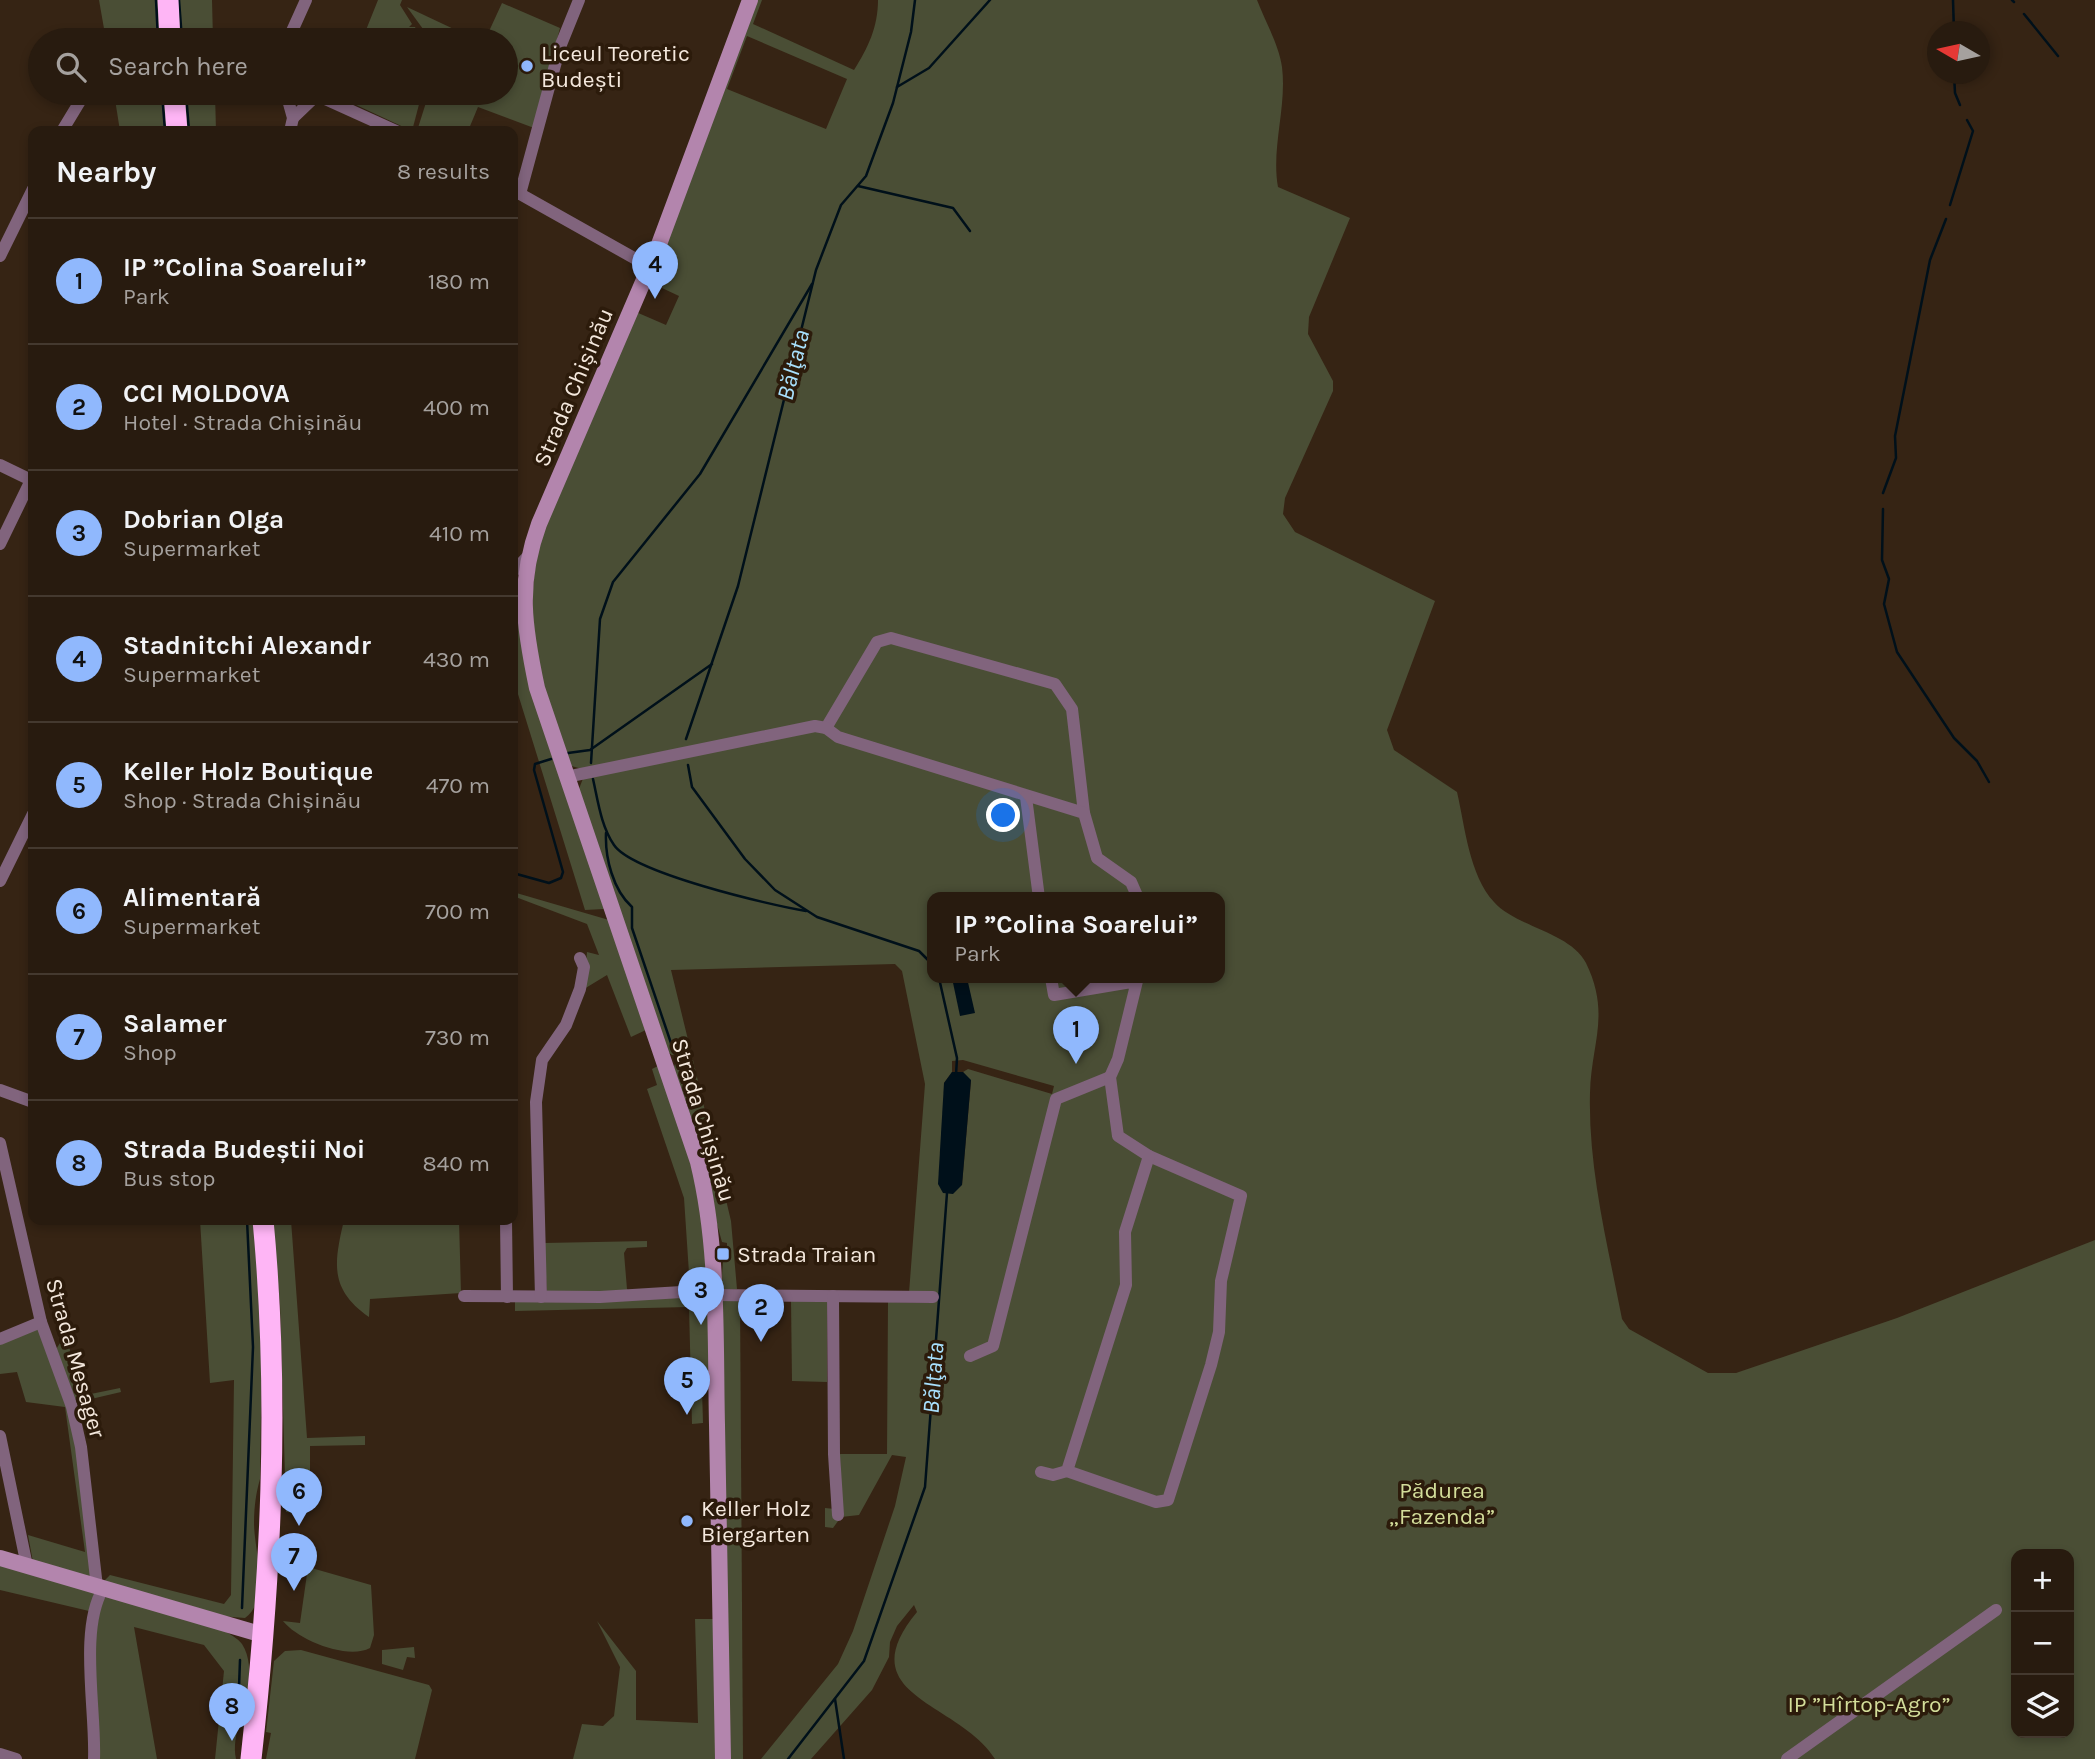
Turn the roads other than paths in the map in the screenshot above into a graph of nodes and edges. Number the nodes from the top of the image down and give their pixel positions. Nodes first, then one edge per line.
1 (168, 0) edge
2 (306, 0) edge
3 (579, 0) edge
4 (750, 0) edge
5 (169, 28) edge
6 (293, 28) edge
7 (79, 105) edge
8 (175, 105) edge
9 (288, 105) edge
10 (307, 105) edge
11 (339, 105) edge
12 (292, 125) edge
13 (68, 126) edge
14 (177, 126) edge
15 (385, 126) edge
16 (518, 185) edge
17 (518, 193) edge
18 (28, 200) edge
19 (0, 257) edge
20 (650, 267) junction
21 (0, 465) edge
22 (28, 479) edge
23 (28, 489) edge
24 (0, 544) edge
25 (527, 557) junction
26 (518, 567) edge
27 (826, 728) junction
28 (566, 777) junction
29 (1026, 797) junction
30 (1084, 813) junction
31 (28, 824) edge
32 (0, 881) edge
33 (1038, 892) edge
34 (1135, 892) edge
35 (580, 958) dead end
36 (1052, 983) edge
37 (1120, 983) edge
38 (1136, 983) edge
39 (1110, 1077) junction
40 (0, 1090) edge
41 (28, 1100) edge
42 (0, 1143) edge
43 (1149, 1156) junction
44 (264, 1225) edge
45 (506, 1225) edge
46 (714, 1293) junction
47 (464, 1296) dead end
48 (508, 1297) junction
49 (541, 1297) junction
50 (833, 1297) junction
51 (933, 1297) dead end
52 (41, 1321) junction
53 (0, 1339) edge
54 (970, 1356) dead end
55 (0, 1436) edge
56 (1067, 1471) junction
57 (1041, 1472) dead end
58 (838, 1515) dead end
59 (0, 1558) edge
60 (27, 1566) junction
61 (100, 1588) junction
62 (1996, 1610) dead end
63 (263, 1635) junction
64 (0, 1755) edge
65 (16, 1759) edge
66 (93, 1759) edge
67 (251, 1759) edge
68 (723, 1759) edge
69 (1787, 1759) edge

1 - 5 highway
2 - 6 street
3 - 16 street
4 - 20 street, Strada Chișinău
7 - 13 street
8 - 14 highway
9 - 12 street
10 - 12 street
11 - 15 street
17 - 20 street
18 - 19 street
20 - 25 street, Strada Chișinău
21 - 22 street
23 - 24 street
25 - 26 street, Strada Chișinău
25 - 28 street, Strada Chișinău
27 - 28 street
27 - 29 street
27 - 30 street
28 - 46 street, Strada Chișinău
29 - 30 street
29 - 33 street
30 - 34 street
31 - 32 street
35 - 49 street
36 - 37 street
38 - 39 street
39 - 43 street
39 - 54 street
40 - 41 street
42 - 52 street, Strada Mesager
43 - 56 street
43 - 56 street
44 - 63 highway
45 - 48 street
46 - 49 street
46 - 50 street
46 - 68 street, Strada Chișinău
47 - 48 street
48 - 49 street
50 - 51 street
50 - 58 street
52 - 53 street
52 - 61 street, Strada Mesager
55 - 60 street
56 - 57 street
59 - 60 street
60 - 61 street
61 - 63 street
61 - 66 street
62 - 69 street
63 - 67 highway
64 - 65 street

